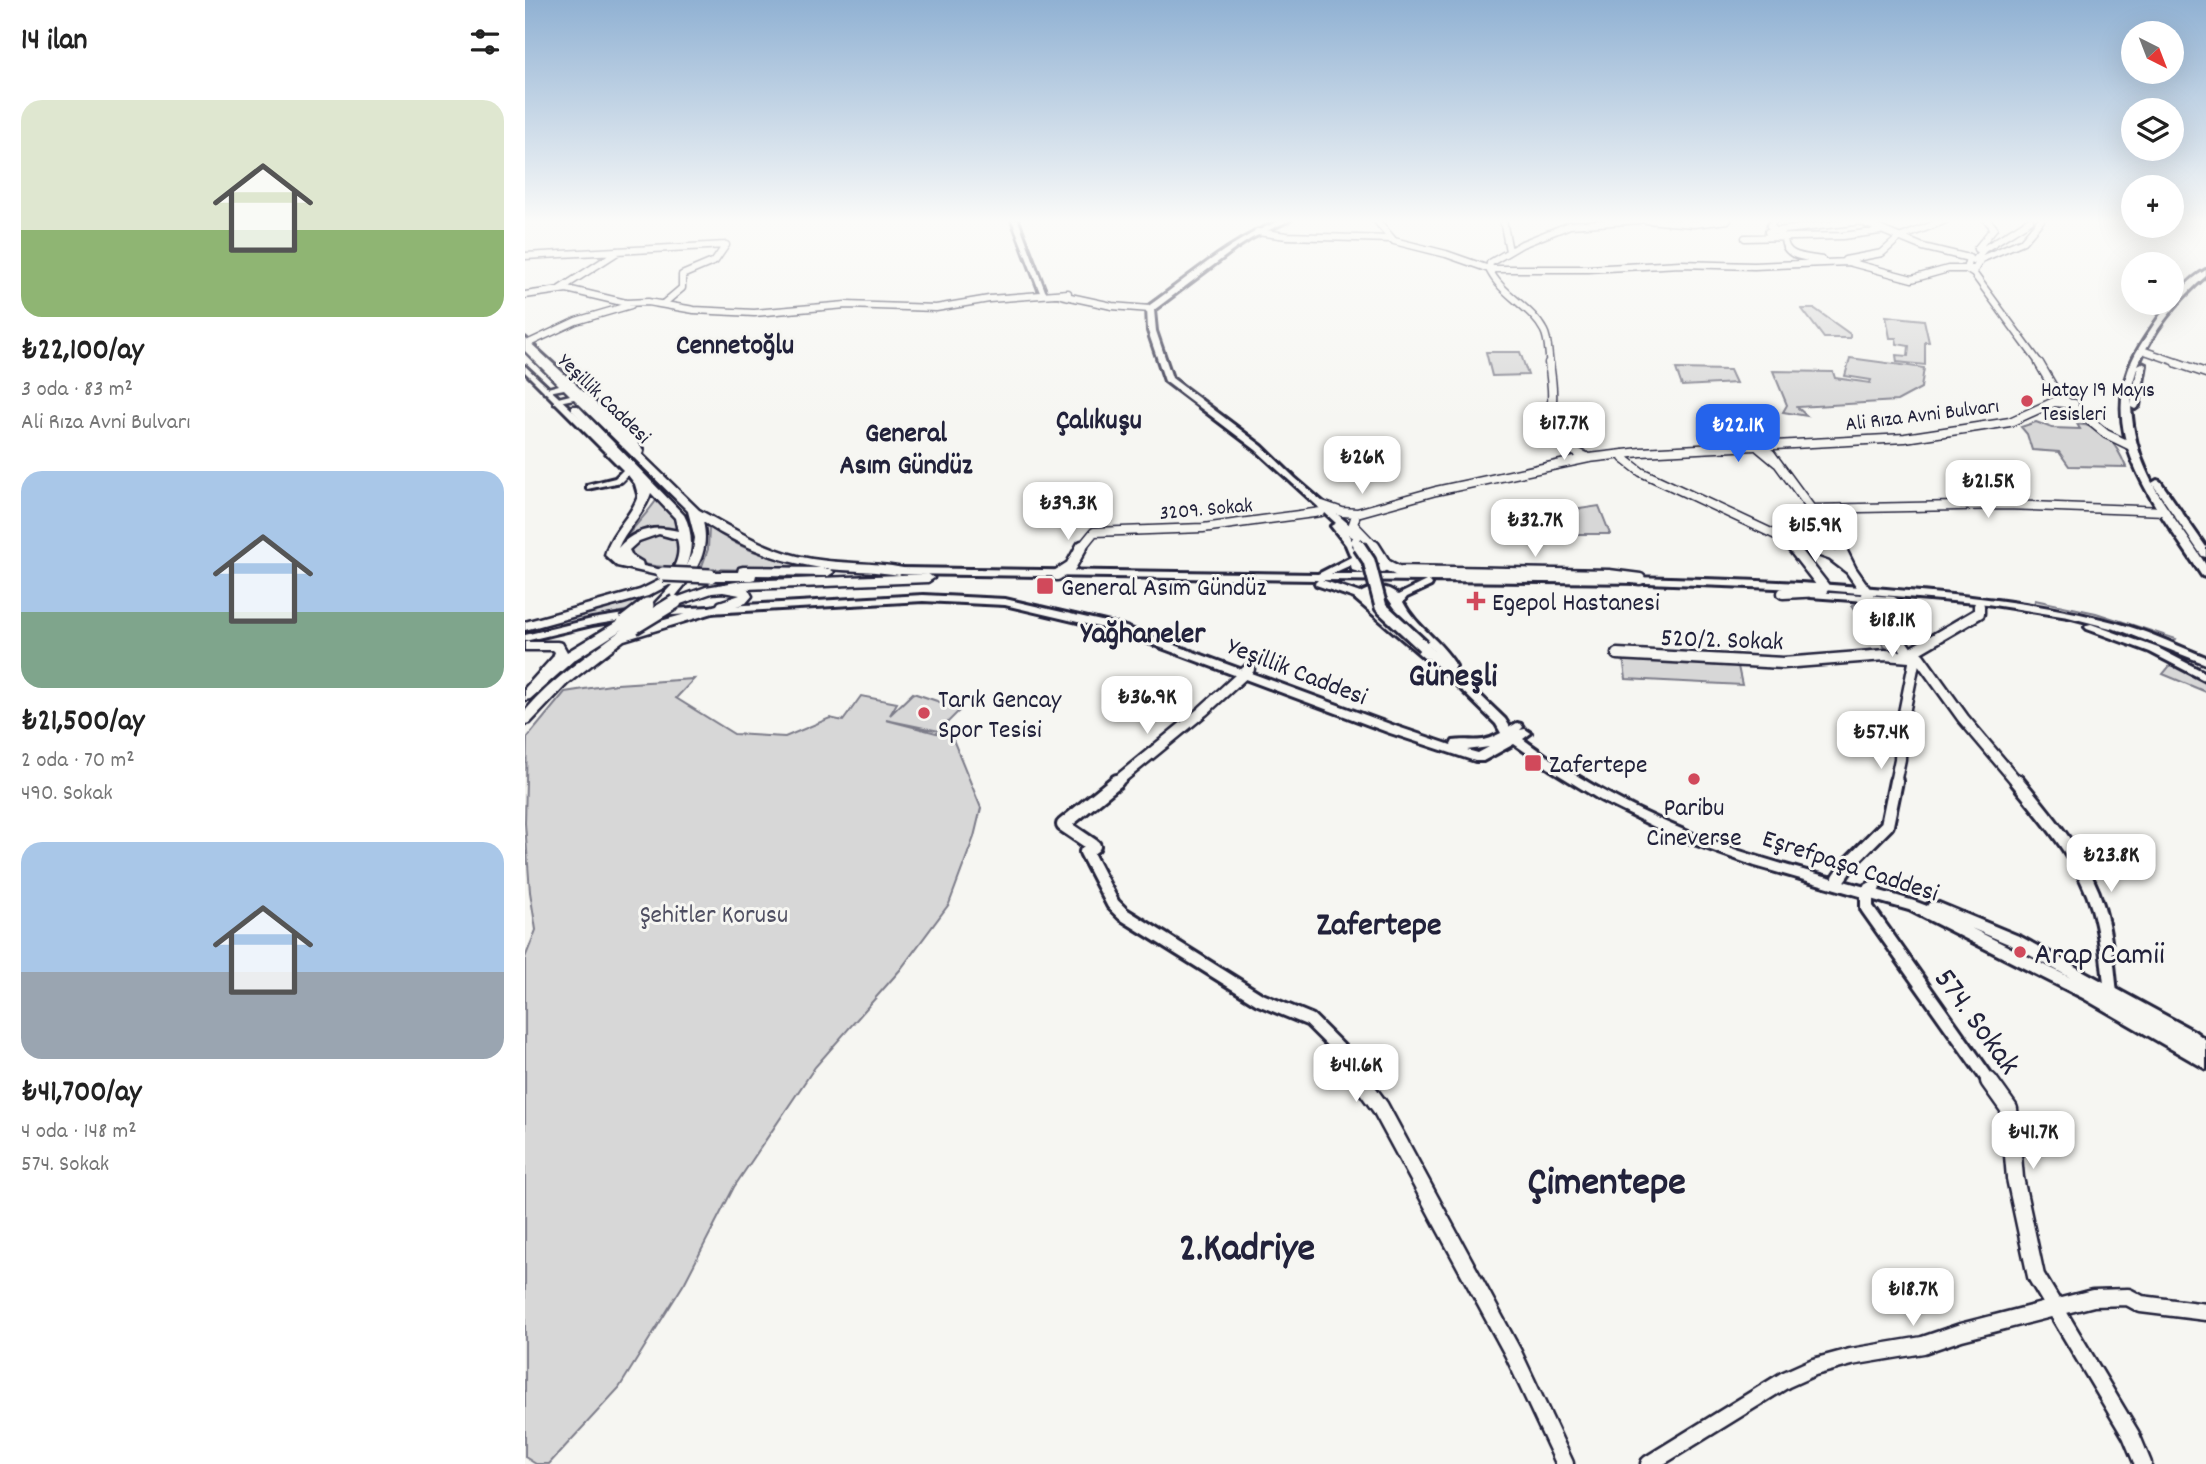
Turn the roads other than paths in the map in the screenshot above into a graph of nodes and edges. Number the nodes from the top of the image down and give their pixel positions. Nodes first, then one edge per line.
1 (559, 288) edge
2 (562, 288) edge
3 (682, 288) edge
4 (1033, 288) edge
5 (1042, 288) edge
6 (1176, 288) edge
7 (1502, 288) edge
8 (1987, 288) edge
9 (1989, 288) edge
10 (2188, 288) edge
11 (525, 293) edge
12 (1068, 293) dead end
13 (1059, 294) junction
14 (1045, 295) junction
15 (1036, 296) junction
16 (634, 304) junction
17 (663, 304) junction
18 (1150, 309) junction
19 (526, 343) edge
20 (2145, 353) junction
21 (525, 359) edge
22 (525, 368) edge
23 (2206, 373) edge
24 (560, 387) junction
25 (2057, 394) junction
26 (570, 397) junction
27 (2050, 403) junction
28 (2071, 406) junction
29 (1551, 435) junction
30 (2131, 441) junction
31 (1565, 447) junction
32 (1766, 449) junction
33 (1582, 451) junction
34 (1624, 456) junction
35 (1593, 459) junction
36 (1571, 462) junction
37 (1777, 463) junction
38 (628, 470) junction
39 (653, 479) junction
40 (1292, 480) joint
41 (590, 486) dead end
42 (642, 496) joint
43 (1321, 508) junction
44 (1812, 509) junction
45 (692, 510) junction
46 (2165, 512) junction
47 (1356, 515) junction
48 (633, 519) junction
49 (1337, 522) junction
50 (1348, 527) junction
51 (1358, 540) junction
52 (1787, 540) junction
53 (1810, 546) junction
54 (686, 551) junction
55 (1798, 552) junction
56 (1844, 553) junction
57 (2206, 554) edge
58 (1832, 555) junction
59 (1386, 565) junction
60 (899, 570) junction
61 (1851, 570) junction
62 (1358, 572) junction
63 (668, 573) junction
64 (711, 573) junction
65 (988, 573) joint
66 (1480, 573) junction
67 (2206, 574) edge
68 (1057, 575) junction
69 (928, 578) junction
70 (1451, 579) junction
71 (1316, 580) junction
72 (1408, 581) junction
73 (1588, 581) junction
74 (1427, 584) junction
75 (1824, 587) junction
76 (1783, 593) junction
77 (693, 595) junction
78 (1868, 595) junction
79 (1401, 598) junction
80 (654, 605) junction
81 (1369, 605) junction
82 (1979, 606) junction
83 (720, 607) junction
84 (629, 625) junction
85 (525, 626) edge
86 (1148, 631) junction
87 (1135, 633) junction
88 (525, 636) edge
89 (525, 646) edge
90 (606, 647) junction
91 (2188, 653) joint
92 (1617, 654) dead end
93 (1913, 655) junction
94 (2206, 659) edge
95 (1445, 665) junction
96 (1246, 672) junction
97 (2206, 678) edge
98 (529, 691) edge
99 (525, 705) edge
100 (525, 720) edge
101 (1516, 733) junction
102 (1839, 878) junction
103 (1871, 889) junction
104 (2111, 994) junction
105 (2206, 1049) edge
106 (2206, 1062) edge
107 (2054, 1308) junction
108 (2206, 1312) edge
109 (1566, 1464) edge
110 (1649, 1464) edge
111 (2143, 1464) edge

1 - 11 main road
2 - 16 main road
3 - 17 main road
4 - 15 main road
5 - 14 main road
6 - 18 main road
7 - 29 main road
8 - 25 main road
9 - 28 main road
10 - 20 main road
12 - 13 main road
13 - 14 main road
13 - 18 main road
14 - 15 main road
15 - 17 main road
16 - 17 main road
16 - 19 main road
18 - 40 main road
19 - 24 highway, Yeşillik Caddesi
20 - 23 main road
20 - 30 main road
20 - 30 main road
21 - 24 highway, Yeşillik Caddesi
22 - 24 main road
24 - 26 highway, Yeşillik Caddesi
24 - 26 main road
25 - 27 main road
25 - 28 main road
26 - 38 main road
26 - 39 highway, Yeşillik Caddesi
26 - 39 highway, Yeşillik Caddesi
27 - 28 main road, Ali Rıza Avni Bulvarı
27 - 32 main road, Ali Rıza Avni Bulvarı
28 - 30 main road
28 - 30 main road
28 - 32 main road, Ali Rıza Avni Bulvarı
29 - 31 main road
29 - 33 main road
30 - 46 main road
30 - 57 main road
31 - 35 main road
31 - 36 main road
32 - 34 main road, Ali Rıza Avni Bulvarı
32 - 37 main road
32 - 37 main road
33 - 34 main road
33 - 35 main road
34 - 35 main road, Ali Rıza Avni Bulvarı
34 - 52 main road
35 - 36 main road, Ali Rıza Avni Bulvarı
35 - 47 main road, Ali Rıza Avni Bulvarı
36 - 47 main road, Ali Rıza Avni Bulvarı
37 - 44 main road
38 - 41 main road
38 - 42 main road
39 - 45 highway
39 - 48 highway
39 - 54 highway
40 - 43 main road
42 - 48 highway
43 - 47 main road, Ali Rıza Avni Bulvarı
43 - 49 main road
43 - 68 main road, 3209. Sokak
44 - 46 main road
44 - 56 main road
45 - 60 highway
45 - 80 highway
46 - 67 main road
47 - 49 main road, Ali Rıza Avni Bulvarı
47 - 50 main road
47 - 59 main road
48 - 63 highway
49 - 50 main road
49 - 51 main road
49 - 62 main road
50 - 51 main road
51 - 95 main road, bridge
52 - 53 main road
52 - 55 main road
53 - 55 main road
53 - 58 main road
54 - 63 highway
54 - 63 highway
55 - 75 main road
56 - 58 main road
56 - 61 main road
58 - 61 main road
59 - 62 main road
59 - 66 main road
60 - 64 highway
60 - 65 main road
61 - 78 main road
62 - 71 main road
62 - 71 main road
62 - 72 main road
63 - 64 highway, bridge
63 - 80 highway
63 - 85 highway
64 - 69 highway
65 - 68 main road
66 - 70 main road
66 - 73 main road
68 - 71 main road
69 - 71 main road
69 - 77 highway
70 - 72 main road
70 - 73 main road
71 - 81 main road
72 - 74 main road
72 - 79 main road
73 - 74 main road
73 - 75 main road
73 - 76 main road
74 - 79 main road
75 - 76 main road
75 - 78 main road
76 - 78 main road
77 - 83 highway
77 - 84 highway, bridge
78 - 82 main road
78 - 91 main road
78 - 93 main road
79 - 81 main road
79 - 95 main road
80 - 84 highway, bridge
81 - 95 main road
82 - 93 main road
82 - 97 main road
83 - 86 main road, Yeşillik Caddesi
83 - 87 main road, Yeşillik Caddesi
83 - 88 main road
83 - 90 highway
84 - 90 highway
84 - 98 highway
84 - 99 highway
86 - 87 main road
86 - 96 main road, Yeşillik Caddesi
87 - 96 main road, Yeşillik Caddesi
89 - 98 highway
90 - 100 highway
91 - 94 main road
92 - 93 main road, 520/2. Sokak
93 - 102 main road
93 - 104 main road
95 - 101 main road
96 - 101 main road, Yeşillik Caddesi
96 - 109 main road
101 - 102 main road, Eşrefpaşa Caddesi
101 - 103 main road, Eşrefpaşa Caddesi
102 - 103 main road, Eşrefpaşa Caddesi
103 - 104 main road, Eşrefpaşa Caddesi
103 - 106 main road, Eşrefpaşa Caddesi
103 - 107 main road, 574. Sokak
104 - 105 main road, Eşrefpaşa Caddesi
107 - 108 main road
107 - 110 main road
107 - 111 main road, 574. Sokak

